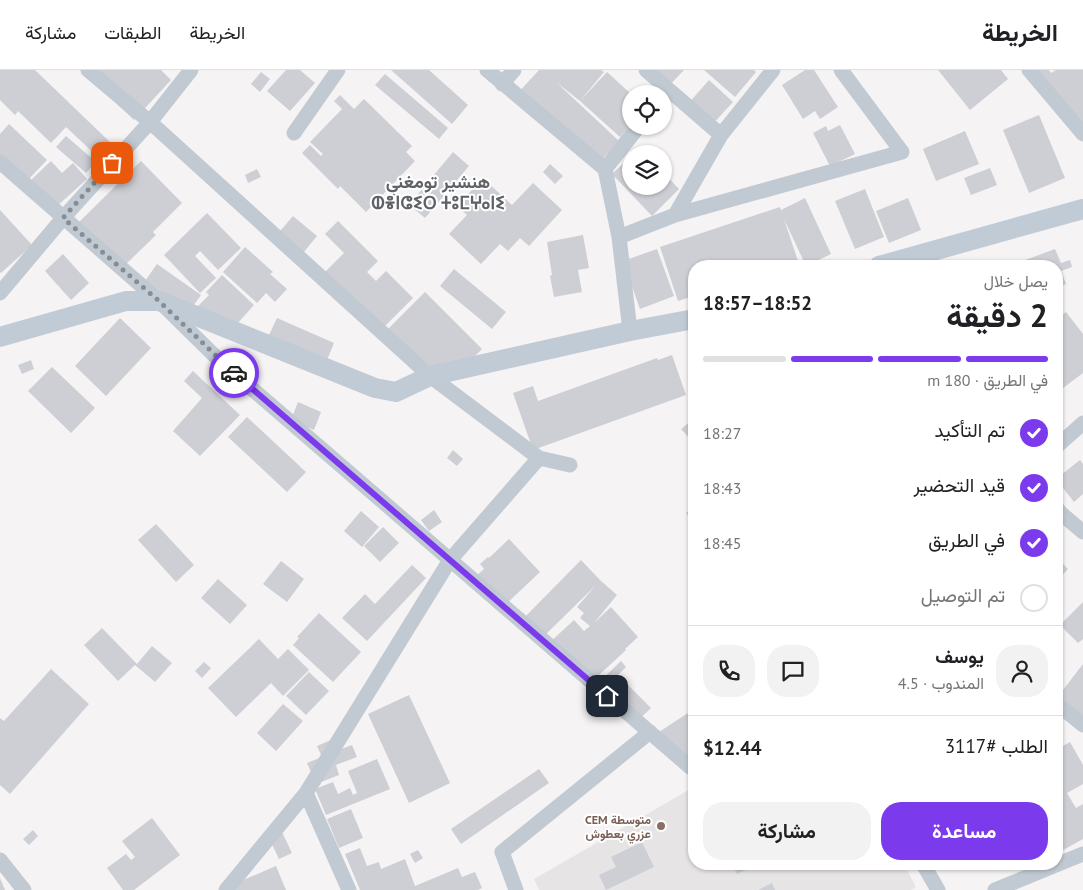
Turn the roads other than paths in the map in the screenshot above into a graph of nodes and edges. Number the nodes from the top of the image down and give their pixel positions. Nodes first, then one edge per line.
1 (88, 70) edge
2 (191, 70) edge
3 (338, 70) edge
4 (487, 70) edge
5 (514, 70) edge
6 (646, 70) edge
7 (773, 70) edge
8 (840, 70) edge
9 (1029, 70) edge
10 (502, 84) junction
11 (660, 85) edge
12 (672, 97) edge
13 (150, 122) junction
14 (294, 133) dead end
15 (721, 134) junction
16 (1083, 134) edge
17 (632, 135) edge
18 (0, 162) edge
19 (605, 169) junction
20 (1083, 209) edge
21 (675, 215) junction
22 (63, 218) junction
23 (619, 237) junction
24 (901, 260) edge
25 (0, 293) edge
26 (159, 301) junction
27 (688, 324) edge
28 (630, 331) junction
29 (0, 336) edge
30 (430, 376) junction
31 (1083, 423) edge
32 (1063, 441) edge
33 (539, 458) junction
34 (570, 466) dead end
35 (1063, 515) edge
36 (1083, 532) edge
37 (450, 560) junction
38 (1063, 709) edge
39 (1083, 725) edge
40 (650, 732) junction
41 (688, 765) edge
42 (306, 793) junction
43 (1083, 854) edge
44 (1063, 862) edge
45 (1, 863) edge
46 (926, 870) edge
47 (1044, 870) edge
48 (24, 890) edge
49 (226, 890) edge
50 (349, 890) edge
51 (516, 890) edge
52 (938, 890) edge
53 (995, 890) edge

1 - 13 street
2 - 13 street
3 - 14 street
4 - 10 street
5 - 10 street
6 - 11 street
7 - 15 street
8 - 21 street
9 - 16 street
10 - 19 street
12 - 15 street
13 - 22 street
13 - 30 street
15 - 21 street
17 - 19 street
18 - 22 street
19 - 23 street
20 - 24 street
21 - 23 street
22 - 25 street
22 - 26 street
23 - 28 street
26 - 29 street
26 - 30 street
26 - 37 street
27 - 28 street
28 - 30 street
30 - 33 street
31 - 32 street
33 - 34 street
33 - 37 street
35 - 36 street
37 - 40 street
37 - 42 street
38 - 39 street
40 - 41 street
40 - 51 street
42 - 49 street
42 - 50 street
43 - 44 street
45 - 48 street
46 - 52 street
47 - 53 street

